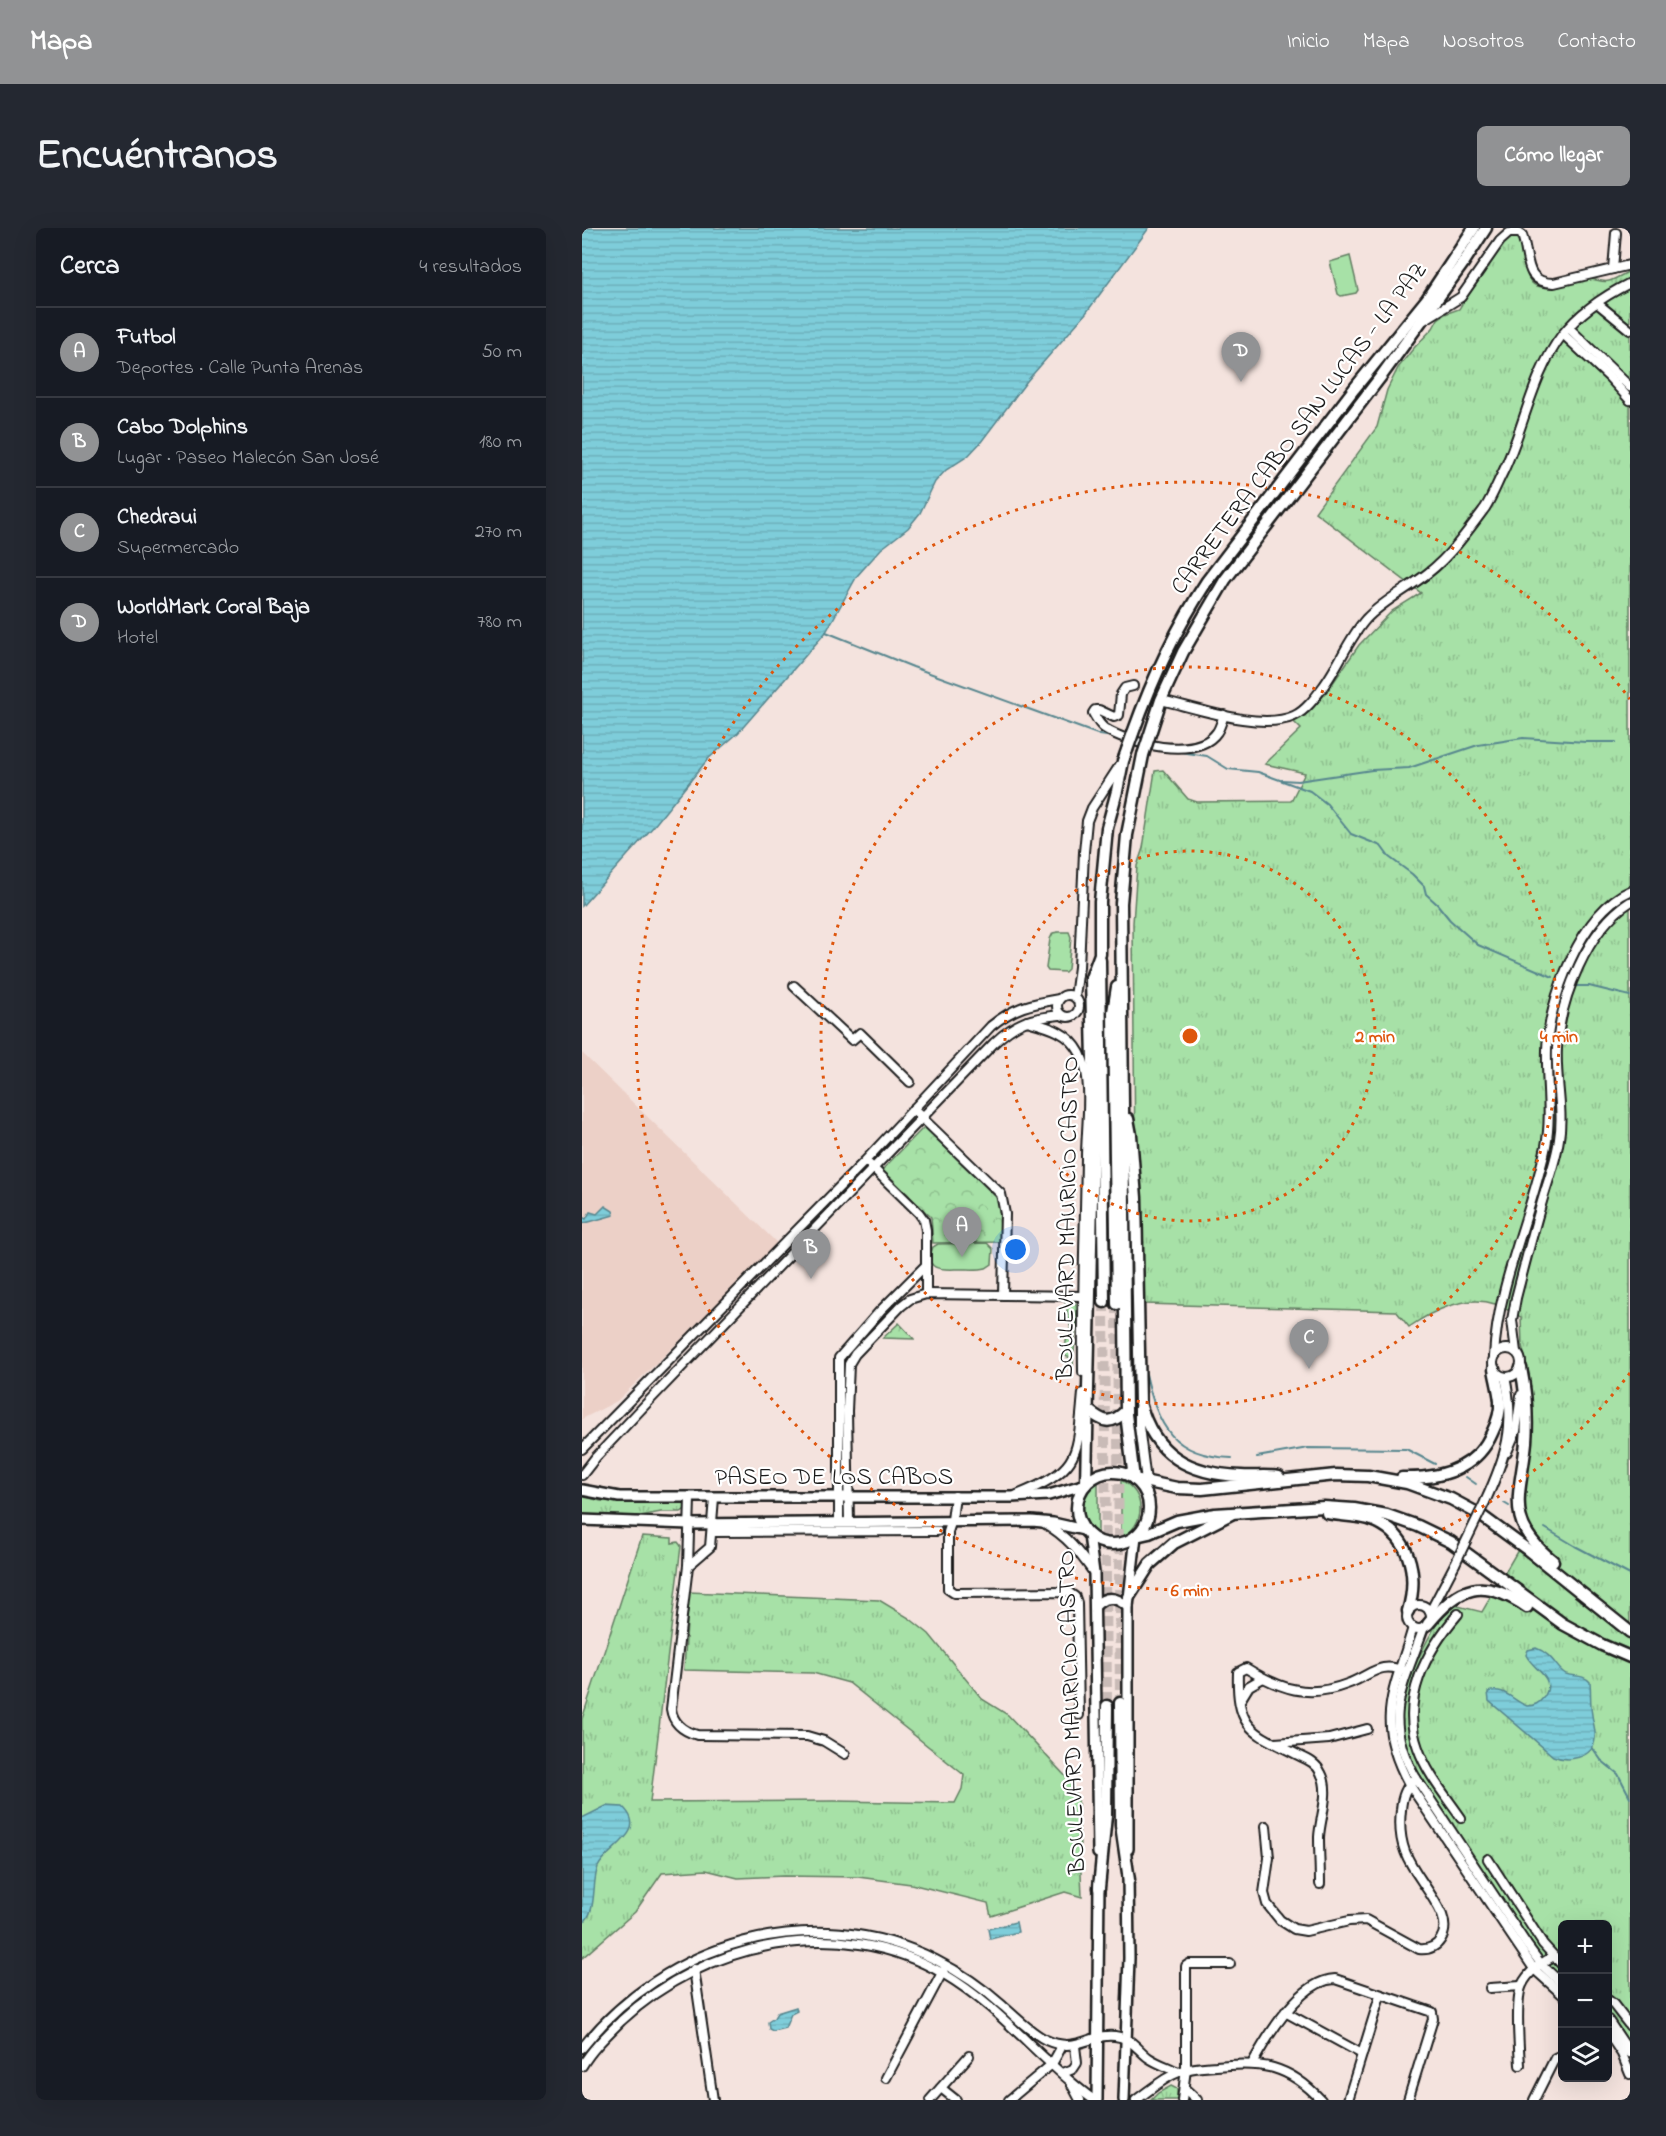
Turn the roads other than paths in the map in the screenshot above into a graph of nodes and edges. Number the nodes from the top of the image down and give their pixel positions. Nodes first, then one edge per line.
1 (1474, 228) edge
2 (1486, 228) edge
3 (1616, 233) dead end
4 (1630, 265) edge
5 (1613, 269) junction
6 (1630, 283) edge
7 (1597, 303) junction
8 (1420, 323) junction
9 (1569, 328) junction
10 (1630, 330) edge
11 (1563, 334) junction
12 (1630, 387) edge
13 (1630, 399) edge
14 (1133, 686) dead end
15 (1161, 700) junction
16 (1224, 714) junction
17 (1143, 754) joint
18 (1123, 761) junction
19 (1107, 828) joint
20 (1630, 891) edge
21 (1630, 902) edge
22 (1100, 954) junction
23 (1121, 960) junction
24 (794, 986) dead end
25 (1075, 997) junction
26 (1059, 999) junction
27 (1060, 1015) junction
28 (1025, 1020) junction
29 (910, 1082) dead end
30 (1094, 1102) junction
31 (1123, 1102) junction
32 (913, 1109) junction
33 (922, 1117) junction
34 (1086, 1155) junction
35 (865, 1161) junction
36 (873, 1169) junction
37 (768, 1258) junction
38 (1513, 1263) junction
39 (926, 1265) junction
40 (1524, 1266) junction
41 (778, 1268) junction
42 (926, 1294) junction
43 (1003, 1294) junction
44 (1084, 1296) junction
45 (1104, 1302) tunnel mouth
46 (1117, 1304) tunnel mouth
47 (882, 1308) junction
48 (891, 1316) junction
49 (1516, 1352) junction
50 (1494, 1357) junction
51 (1494, 1369) junction
52 (1519, 1371) junction
53 (1505, 1377) junction
54 (1140, 1403) junction
55 (1088, 1410) junction
56 (838, 1411) junction
57 (847, 1411) junction
58 (1126, 1411) junction
59 (582, 1449) edge
60 (1503, 1458) junction
61 (582, 1475) edge
62 (1377, 1477) junction
63 (1134, 1479) junction
64 (1300, 1479) junction
65 (1146, 1481) junction
66 (1086, 1484) junction
67 (582, 1490) edge
68 (844, 1496) junction
69 (955, 1496) junction
70 (714, 1497) junction
71 (1012, 1497) junction
72 (690, 1498) junction
73 (1300, 1508) junction
74 (1234, 1513) junction
75 (582, 1520) edge
76 (952, 1520) junction
77 (1041, 1521) junction
78 (839, 1522) junction
79 (849, 1522) junction
80 (689, 1524) junction
81 (712, 1528) junction
82 (937, 1532) dead end
83 (1086, 1533) junction
84 (1136, 1536) junction
85 (687, 1566) junction
86 (1094, 1573) junction
87 (1440, 1591) junction
88 (1129, 1602) junction
89 (1095, 1606) junction
90 (1412, 1608) junction
91 (1430, 1612) junction
92 (1458, 1614) dead end
93 (1630, 1624) edge
94 (1426, 1626) junction
95 (1413, 1627) junction
96 (1630, 1632) edge
97 (1630, 1657) edge
98 (1630, 1664) edge
99 (1403, 1671) junction
100 (1263, 1678) junction
101 (1240, 1701) junction
102 (1394, 1701) junction
103 (1120, 1703) tunnel mouth
104 (1411, 1705) junction
105 (1107, 1706) tunnel mouth
106 (1079, 1714) dead end
107 (1366, 1729) dead end
108 (1273, 1743) junction
109 (845, 1754) dead end
110 (1413, 1781) junction
111 (1461, 1818) dead end
112 (1266, 1826) dead end
113 (1488, 1859) dead end
114 (1129, 1880) junction
115 (1320, 1884) dead end
116 (1099, 1888) junction
117 (907, 1952) junction
118 (1552, 1957) junction
119 (1558, 1962) edge
120 (1230, 1964) dead end
121 (947, 1965) junction
122 (1537, 1966) junction
123 (694, 1969) junction
124 (942, 1973) junction
125 (1558, 1981) edge
126 (1521, 1986) junction
127 (1490, 1988) dead end
128 (1558, 1989) edge
129 (1380, 1996) junction
130 (1612, 2003) edge
131 (1285, 2012) junction
132 (1630, 2026) edge
133 (1612, 2028) edge
134 (1096, 2038) junction
135 (1125, 2038) junction
136 (1612, 2039) edge
137 (1062, 2046) junction
138 (1075, 2046) junction
139 (582, 2048) edge
140 (1630, 2053) edge
141 (1362, 2054) junction
142 (969, 2056) dead end
143 (1558, 2056) edge
144 (583, 2063) edge
145 (1052, 2064) junction
146 (1252, 2064) junction
147 (1520, 2065) dead end
148 (1186, 2069) junction
149 (1178, 2072) junction
150 (1630, 2074) edge
151 (1066, 2076) junction
152 (886, 2078) dead end
153 (941, 2088) junction
154 (1184, 2088) junction
155 (713, 2100) edge
156 (930, 2100) edge
157 (956, 2100) edge
158 (1009, 2100) edge
159 (1080, 2100) edge
160 (1096, 2100) edge
161 (1124, 2100) edge
162 (1136, 2100) edge
163 (1182, 2100) edge
164 (1197, 2100) edge
165 (1321, 2100) edge
166 (1348, 2100) edge
167 (1408, 2100) edge
168 (1534, 2100) edge

1 - 18 highway, CARRETERA CABO SAN LUCAS - LA PAZ, bridge
2 - 8 highway, CARRETERA CABO SAN LUCAS - LA PAZ
3 - 5 street
4 - 5 street
5 - 8 street
6 - 7 street
7 - 9 street
7 - 10 street
8 - 15 highway, CARRETERA CABO SAN LUCAS - LA PAZ
9 - 11 street
9 - 12 street
11 - 13 street
11 - 16 street
14 - 16 street
15 - 16 street
15 - 17 highway, CARRETERA CABO SAN LUCAS - LA PAZ, bridge
17 - 23 highway, BOULEVARD MAURICIO CASTRO
18 - 19 highway, CARRETERA CABO SAN LUCAS - LA PAZ
18 - 25 street
19 - 22 highway, BOULEVARD MAURICIO CASTRO
20 - 38 street
21 - 40 street
22 - 30 highway, BOULEVARD MAURICIO CASTRO
22 - 45 highway, BOULEVARD MAURICIO CASTRO
23 - 31 highway, BOULEVARD MAURICIO CASTRO
23 - 46 highway, BOULEVARD MAURICIO CASTRO
24 - 29 street
25 - 26 street
25 - 27 street
26 - 27 street
26 - 32 street
27 - 28 street
28 - 33 street
28 - 34 street
30 - 34 highway
30 - 55 highway, BOULEVARD MAURICIO CASTRO
31 - 54 highway
31 - 58 highway, BOULEVARD MAURICIO CASTRO
32 - 33 street
32 - 35 street
33 - 36 street
33 - 43 street
34 - 44 street
35 - 36 street
35 - 37 street
36 - 39 street
36 - 41 street
37 - 41 street
37 - 59 street
38 - 40 street
38 - 50 street
39 - 42 street
39 - 47 street
40 - 49 street
41 - 61 street
42 - 43 street
42 - 48 street
43 - 44 street
44 - 71 street
47 - 48 street
47 - 56 street
48 - 57 street
49 - 50 street
49 - 52 street
50 - 51 street
51 - 53 street
51 - 62 highway
52 - 53 street
52 - 60 street
52 - 93 highway
53 - 60 street
54 - 64 highway
54 - 65 street
55 - 58 highway
55 - 66 highway, BOULEVARD MAURICIO CASTRO
56 - 57 street
56 - 68 street
57 - 68 street
58 - 63 highway, BOULEVARD MAURICIO CASTRO
60 - 87 street, bridge
62 - 64 highway
62 - 96 highway
63 - 65 highway
63 - 66 highway
63 - 84 highway
64 - 65 highway
66 - 71 main road, PASEO DE LOS CABOS
66 - 83 highway
67 - 72 main road, PASEO DE LOS CABOS
68 - 69 main road, PASEO DE LOS CABOS
68 - 70 main road, PASEO DE LOS CABOS
68 - 78 street
68 - 79 street
69 - 71 main road, PASEO DE LOS CABOS
69 - 76 street
70 - 72 main road, PASEO DE LOS CABOS
70 - 81 street
72 - 80 street
73 - 74 highway
73 - 90 highway
73 - 97 highway
74 - 84 highway
74 - 88 highway
75 - 80 main road, PASEO DE LOS CABOS
76 - 77 main road, PASEO DE LOS CABOS
76 - 79 main road, PASEO DE LOS CABOS
76 - 106 street
77 - 83 main road, PASEO DE LOS CABOS
77 - 86 street
78 - 79 main road, PASEO DE LOS CABOS
78 - 81 main road, PASEO DE LOS CABOS
80 - 81 main road, PASEO DE LOS CABOS
80 - 85 street
81 - 82 street
81 - 85 street
83 - 84 highway
83 - 86 main road, BOULEVARD MAURICIO CASTRO
84 - 88 main road, BOULEVARD MAURICIO CASTRO
85 - 109 street
86 - 89 main road, BOULEVARD MAURICIO CASTRO
87 - 90 street
87 - 91 street
88 - 89 main road
88 - 114 main road, BOULEVARD MAURICIO CASTRO
89 - 116 main road, BOULEVARD MAURICIO CASTRO
90 - 91 street
90 - 95 street
91 - 94 street
92 - 104 street
94 - 95 street
94 - 98 highway
94 - 99 street
95 - 99 street
99 - 100 street
99 - 102 street
100 - 101 street
100 - 101 street
101 - 108 street
102 - 104 street
102 - 110 street
103 - 114 highway, BOULEVARD MAURICIO CASTRO
104 - 111 street
105 - 116 highway, BOULEVARD MAURICIO CASTRO
107 - 108 street
108 - 115 street
110 - 112 street
110 - 122 street
113 - 118 street
114 - 135 main road, BOULEVARD MAURICIO CASTRO
116 - 134 main road, BOULEVARD MAURICIO CASTRO
117 - 121 street
117 - 123 street
117 - 124 street
117 - 139 street
118 - 119 street
118 - 122 street
120 - 148 street
121 - 124 street
121 - 137 street
122 - 125 street
122 - 126 street
122 - 128 street
123 - 144 street
123 - 155 street
124 - 145 street
124 - 152 street
126 - 127 street
126 - 147 street
129 - 131 street
129 - 141 street
129 - 167 street
130 - 132 street
131 - 141 street
131 - 146 street
133 - 140 street
134 - 135 street
134 - 138 street
134 - 160 main road, BOULEVARD MAURICIO CASTRO
135 - 149 street
135 - 161 main road, BOULEVARD MAURICIO CASTRO
136 - 150 street
137 - 138 street
137 - 145 street
138 - 151 street
141 - 166 street
142 - 153 street
143 - 168 street
145 - 151 street
145 - 158 street
146 - 148 street
146 - 165 street
148 - 149 street
148 - 154 street
149 - 162 street
151 - 159 street
151 - 160 street
153 - 156 street
153 - 157 street
154 - 163 street
154 - 164 street

